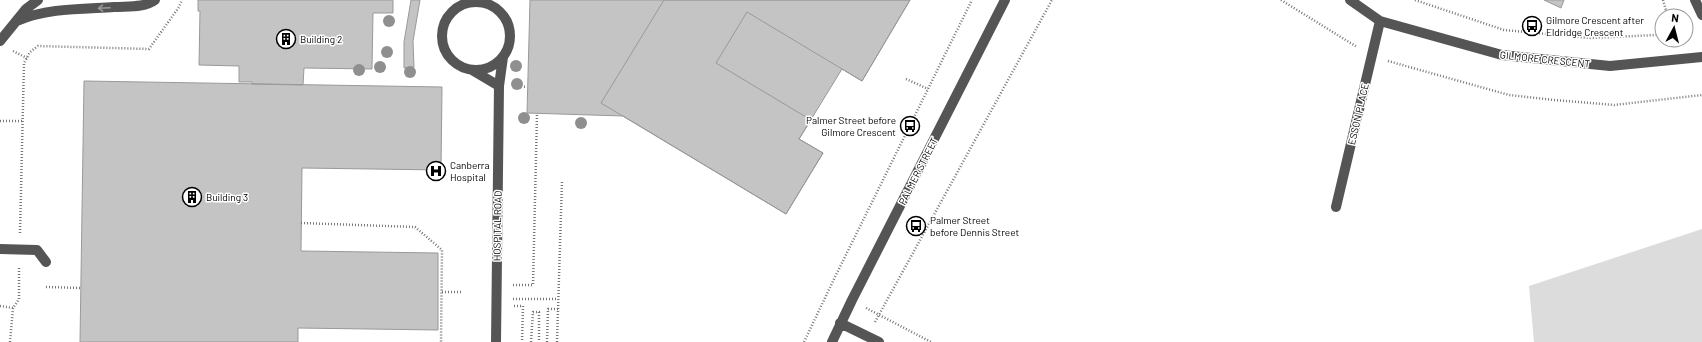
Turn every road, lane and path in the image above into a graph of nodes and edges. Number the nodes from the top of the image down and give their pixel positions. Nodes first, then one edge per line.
1 (38, 0) edge
2 (155, 0) edge
3 (182, 0) edge
4 (972, 0) edge
5 (1005, 0) edge
6 (1052, 0) edge
7 (1281, 0) edge
8 (1350, 0) edge
9 (1415, 0) edge
10 (1695, 0) edge
11 (1702, 15) edge
12 (18, 21) junction
13 (1380, 21) junction
14 (1654, 35) edge
15 (0, 41) edge
16 (1372, 56) junction
17 (503, 57) junction
18 (1702, 57) edge
19 (472, 70) junction
20 (906, 79) dead end
21 (499, 86) junction
22 (928, 89) junction
23 (1702, 95) edge
24 (537, 114) dead end
25 (0, 121) edge
26 (22, 121) junction
27 (562, 181) dead end
28 (1336, 207) dead end
29 (301, 224) dead end
30 (0, 249) edge
31 (20, 250) junction
32 (46, 262) dead end
33 (46, 287) dead end
34 (81, 288) dead end
35 (442, 292) junction
36 (461, 292) dead end
37 (518, 299) dead end
38 (558, 299) junction
39 (852, 300) junction
40 (0, 306) edge
41 (13, 308) junction
42 (558, 309) junction
43 (879, 315) junction
44 (840, 324) junction
45 (868, 336) junction
46 (10, 342) edge
47 (441, 342) edge
48 (496, 342) edge
49 (522, 342) edge
50 (531, 342) edge
51 (538, 342) edge
52 (547, 342) edge
53 (557, 342) edge
54 (804, 342) edge
55 (832, 342) edge
56 (879, 342) edge
57 (931, 342) edge

1 - 12 street
2 -> 12 street
3 - 26 path
4 - 22 path
5 - 39 street, PALMER STREET
6 - 43 path
7 - 16 path
8 - 13 street, GILMORE CRESCENT
9 - 14 path
10 - 11 street
12 - 15 street
13 - 16 street, ESSON PLACE
13 - 18 street, GILMORE CRESCENT
16 - 23 path
16 - 28 street, ESSON PLACE
17 - 19 street
17 - 19 street, HOSPITAL ROAD
17 - 21 street, HOSPITAL ROAD
19 - 21 street, HOSPITAL ROAD
20 - 22 path
21 - 48 street, HOSPITAL ROAD
22 - 54 path
24 - 49 path
25 - 26 path
26 - 31 path
27 - 38 path
29 - 35 path
30 - 31 street
31 - 32 street
31 - 41 path
33 - 34 path
35 - 36 path
35 - 47 path
37 - 38 path
38 - 42 path
39 - 43 path
39 - 44 street, PALMER STREET
40 - 41 path
41 - 46 path
42 - 52 path
42 - 53 path
43 - 45 path
43 - 57 path
44 - 45 street
44 - 55 street, PALMER STREET
45 - 56 street
50 - 51 path

